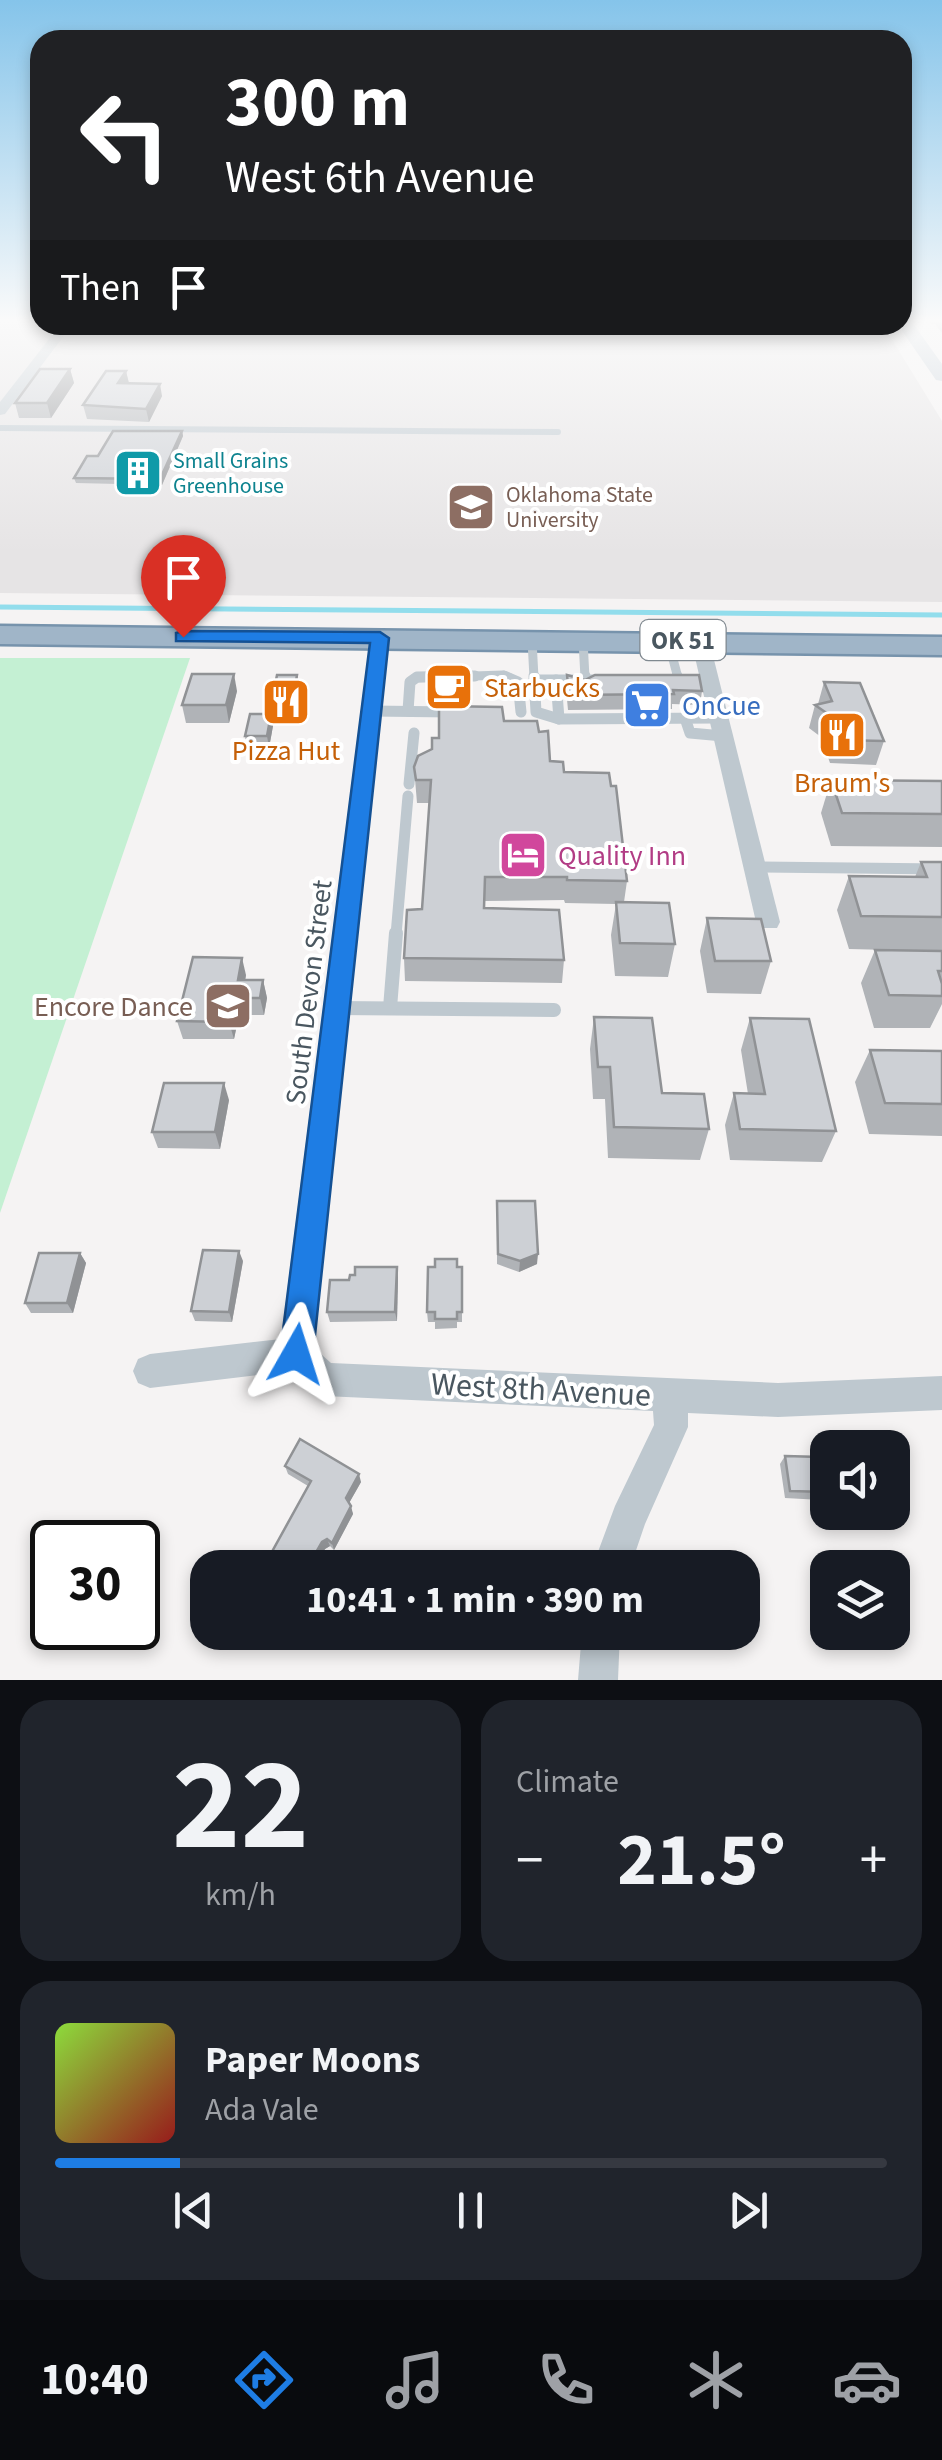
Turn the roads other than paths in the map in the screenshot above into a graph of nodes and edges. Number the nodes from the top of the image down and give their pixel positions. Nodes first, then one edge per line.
1 (0, 428) edge
2 (558, 432) dead end
3 (942, 631) edge
4 (0, 636) edge
5 (380, 638) junction
6 (532, 640) junction
7 (584, 640) junction
8 (668, 640) junction
9 (700, 640) junction
10 (942, 646) edge
11 (709, 678) junction
12 (534, 680) junction
13 (556, 680) junction
14 (660, 680) edge
15 (678, 680) junction
16 (585, 682) junction
17 (609, 686) edge
18 (371, 711) junction
19 (408, 711) junction
20 (468, 712) edge
21 (508, 712) dead end
22 (521, 712) junction
23 (536, 712) junction
24 (685, 718) junction
25 (559, 719) junction
26 (720, 727) junction
27 (414, 733) dead end
28 (754, 867) junction
29 (942, 869) edge
30 (768, 922) dead end
31 (336, 1008) junction
32 (390, 1008) junction
33 (554, 1010) dead end
34 (296, 1354) junction
35 (150, 1371) dead end
36 (942, 1393) edge
37 (670, 1394) junction
38 (618, 1550) edge
39 (600, 1650) edge
40 (598, 1680) edge

1 - 2 lane
3 - 6 highway
4 - 5 highway, OK 51
5 - 6 highway, OK 51
5 - 18 street, South Devon Street
6 - 7 highway, OK 51
6 - 12 lane
7 - 8 highway, OK 51
7 - 16 lane
8 - 9 highway, OK 51
8 - 15 lane
9 - 10 highway, OK 51
9 - 11 street
11 - 15 lane
11 - 26 street
12 - 13 lane
12 - 23 lane
13 - 16 lane
13 - 25 lane
14 - 15 lane
16 - 17 lane
18 - 19 lane
18 - 31 street, South Devon Street
19 - 20 lane
19 - 22 lane
21 - 22 lane
22 - 23 lane
23 - 25 lane
24 - 25 lane
24 - 26 lane
24 - 26 lane
26 - 28 street
27 - 32 lane
28 - 29 lane
28 - 30 street
31 - 32 lane
31 - 34 street, South Devon Street
32 - 33 lane
34 - 35 street
34 - 37 street, West 8th Avenue
36 - 37 street, West 8th Avenue
37 - 38 street
39 - 40 street

